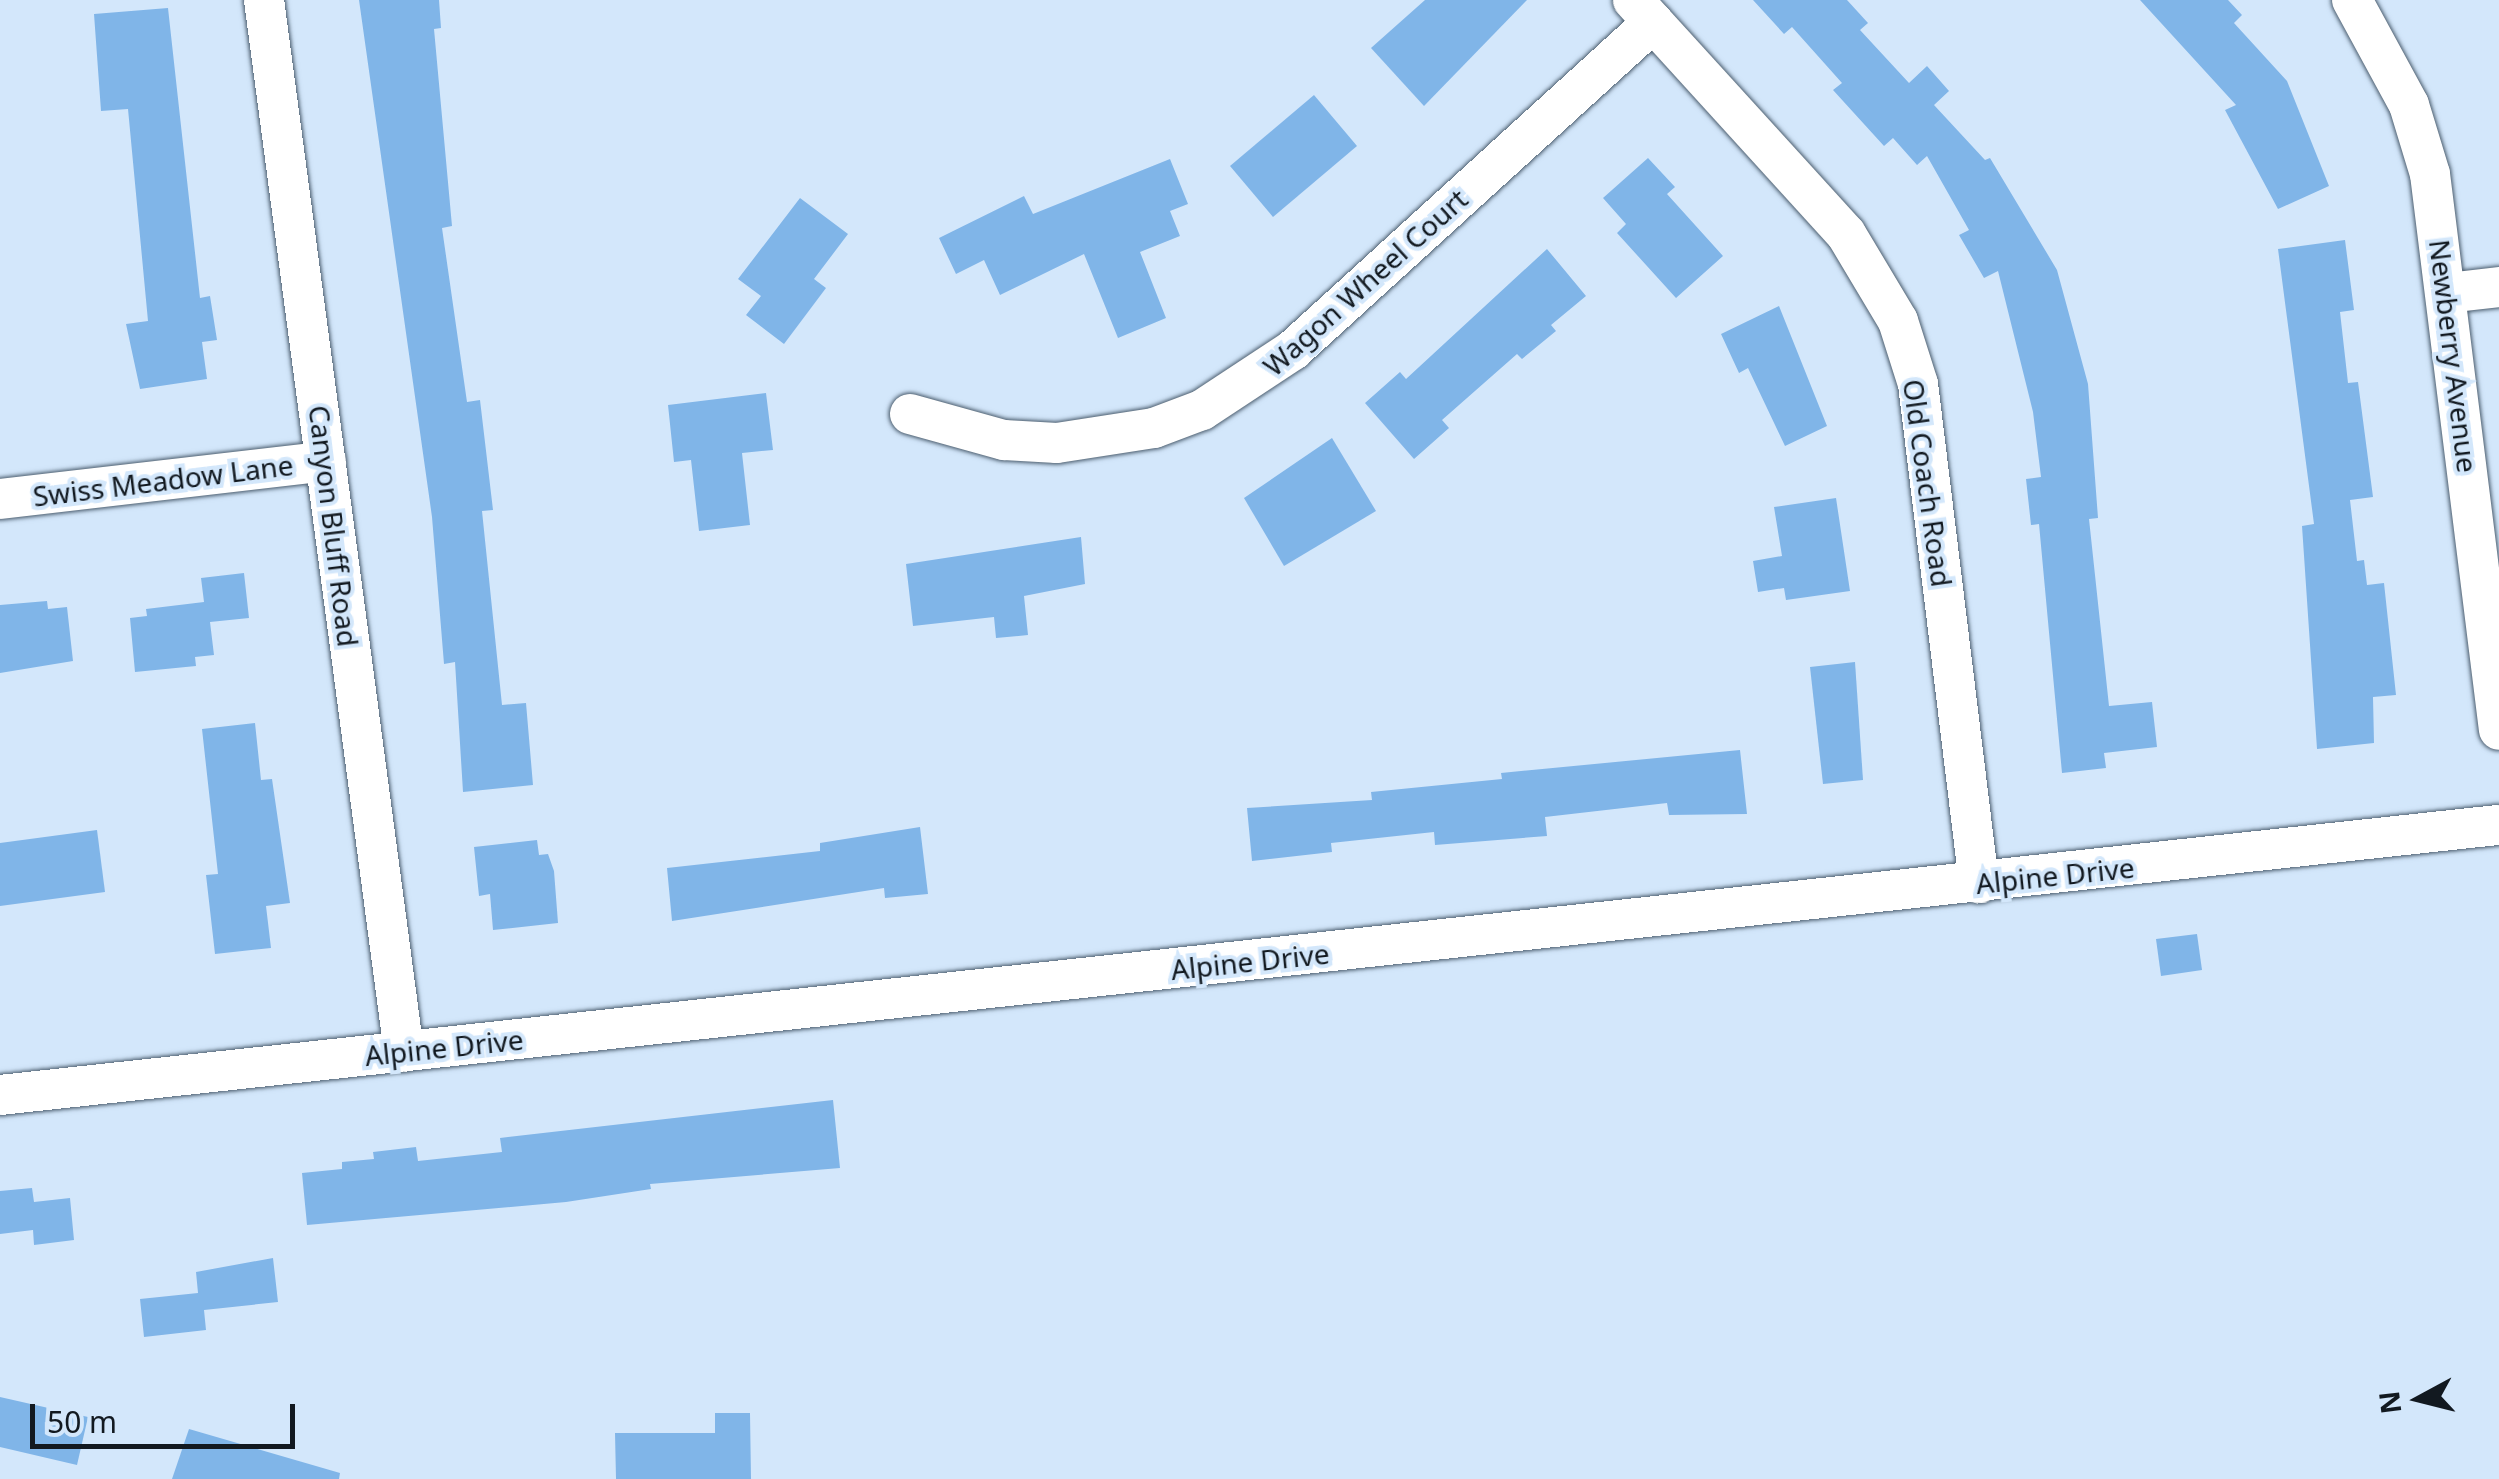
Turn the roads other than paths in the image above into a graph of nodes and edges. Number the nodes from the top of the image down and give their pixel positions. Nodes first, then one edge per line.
1 (264, 0) edge
2 (2352, 0) edge
3 (1643, 11) edge
4 (2499, 286) edge
5 (2447, 293) junction
6 (910, 414) dead end
7 (326, 461) junction
8 (0, 499) edge
9 (2499, 730) edge
10 (2499, 824) edge
11 (1980, 883) junction
12 (404, 1052) junction
13 (0, 1095) edge

1 - 7 street, Canyon Bluff Road
2 - 5 street, Newberry Avenue
3 - 6 street, Wagon Wheel Court
3 - 11 street, Old Coach Road
4 - 5 street
5 - 9 street, Newberry Avenue
7 - 8 street, Swiss Meadow Lane
7 - 12 street, Canyon Bluff Road
10 - 11 street, Alpine Drive
11 - 12 street, Alpine Drive
12 - 13 street, Alpine Drive

